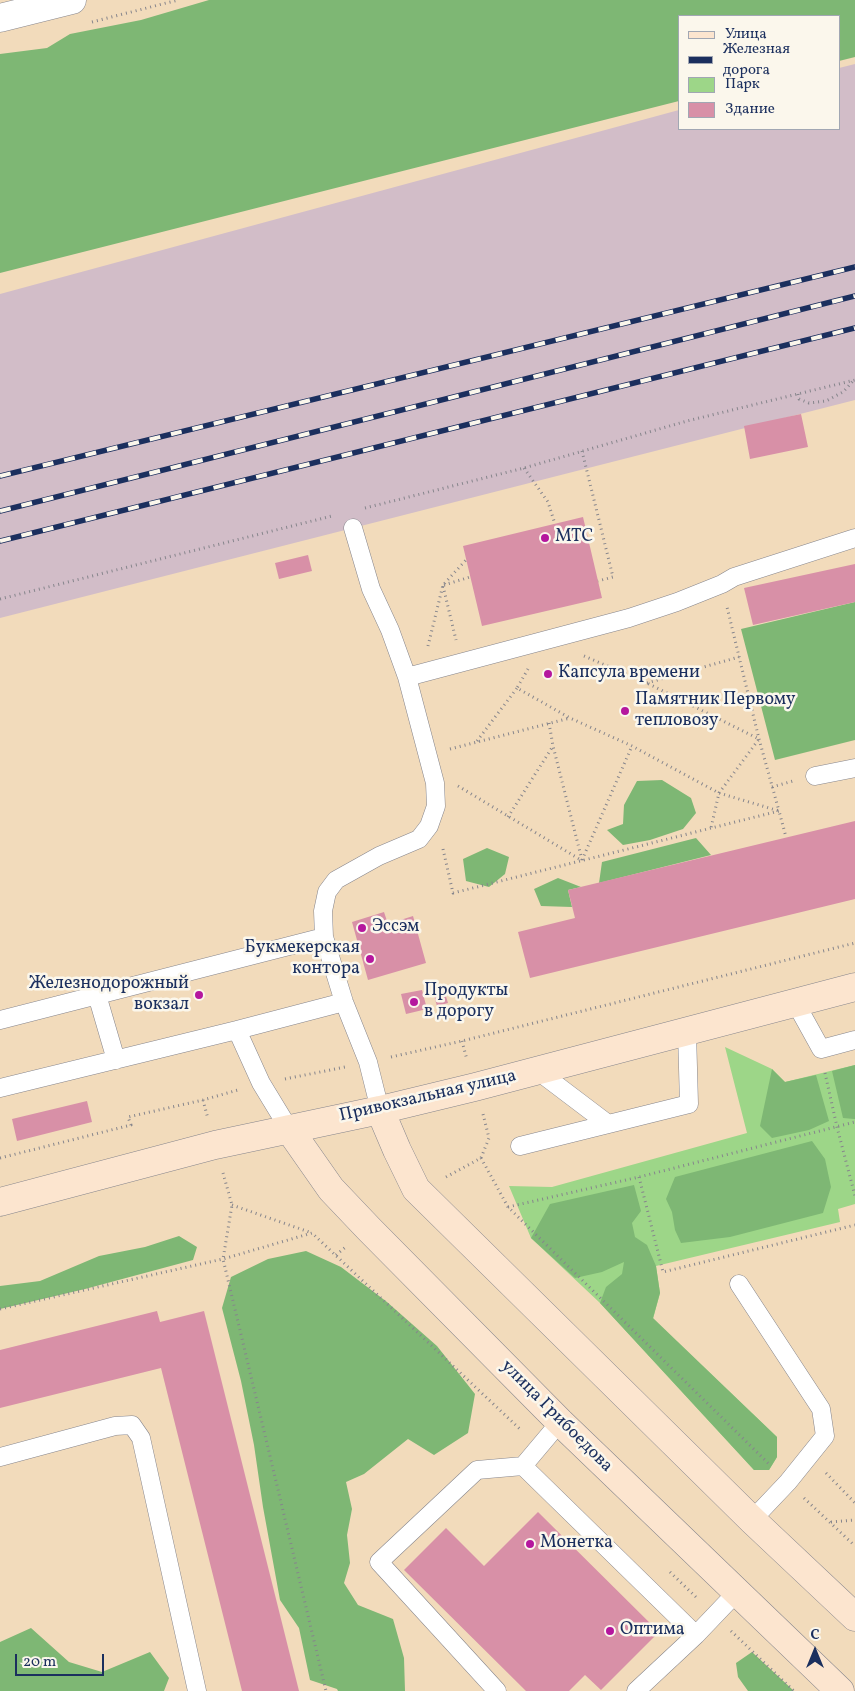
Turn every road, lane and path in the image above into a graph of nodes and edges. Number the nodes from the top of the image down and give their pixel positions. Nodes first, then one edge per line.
1 (72, 0) edge
2 (0, 18) edge
3 (855, 380) edge
4 (798, 394) junction
5 (582, 451) junction
6 (524, 468) junction
7 (359, 510) dead end
8 (340, 514) dead end
9 (555, 524) dead end
10 (353, 528) dead end
11 (855, 538) edge
12 (466, 560) dead end
13 (470, 577) dead end
14 (598, 581) dead end
15 (722, 584) junction
16 (443, 585) junction
17 (0, 599) edge
18 (547, 639) junction
19 (739, 657) junction
20 (461, 662) junction
21 (407, 678) junction
22 (647, 683) junction
23 (517, 688) junction
24 (570, 718) junction
25 (549, 723) junction
26 (759, 739) junction
27 (476, 742) junction
28 (552, 746) junction
29 (632, 746) junction
30 (443, 750) dead end
31 (855, 768) edge
32 (815, 776) dead end
33 (454, 783) dead end
34 (719, 793) junction
35 (779, 811) junction
36 (508, 817) junction
37 (711, 828) junction
38 (786, 837) dead end
39 (441, 840) dead end
40 (582, 861) junction
41 (324, 937) junction
42 (855, 943) edge
43 (855, 987) edge
44 (97, 995) junction
45 (344, 1002) junction
46 (795, 1002) junction
47 (0, 1020) edge
48 (237, 1030) junction
49 (687, 1032) junction
50 (855, 1040) edge
51 (820, 1049) junction
52 (116, 1060) junction
53 (368, 1062) junction
54 (538, 1071) junction
55 (261, 1083) junction
56 (0, 1088) edge
57 (202, 1100) junction
58 (380, 1110) junction
59 (855, 1122) edge
60 (608, 1124) junction
61 (836, 1127) junction
62 (289, 1129) junction
63 (215, 1144) junction
64 (520, 1146) dead end
65 (0, 1158) edge
66 (481, 1158) dead end
67 (639, 1177) junction
68 (855, 1196) edge
69 (0, 1202) edge
70 (232, 1205) junction
71 (508, 1207) junction
72 (855, 1225) edge
73 (312, 1233) junction
74 (223, 1259) junction
75 (739, 1284) dead end
76 (0, 1309) edge
77 (560, 1422) junction
78 (539, 1447) junction
79 (0, 1456) edge
80 (809, 1457) junction
81 (523, 1466) junction
82 (788, 1482) junction
83 (855, 1503) edge
84 (752, 1520) junction
85 (855, 1520) edge
86 (830, 1522) junction
87 (855, 1546) edge
88 (665, 1568) dead end
89 (736, 1593) junction
90 (715, 1615) junction
91 (855, 1618) edge
92 (696, 1635) junction
93 (197, 1691) edge
94 (326, 1691) edge
95 (497, 1691) edge
96 (636, 1691) edge
97 (794, 1691) edge
98 (840, 1691) edge

1 - 2 street
3 - 4 path
3 - 4 path
4 - 5 path
5 - 6 path
5 - 14 path
6 - 7 path
6 - 9 path
8 - 17 path
10 - 21 lane
11 - 15 lane
12 - 16 path
13 - 16 path
15 - 18 lane
15 - 19 path
16 - 20 path
18 - 20 lane
18 - 22 path
18 - 23 path
19 - 22 path
19 - 26 path
20 - 21 lane
21 - 41 lane
22 - 26 path
23 - 24 path
23 - 27 path
24 - 25 path
24 - 29 path
25 - 27 path
25 - 28 path
26 - 34 path
26 - 35 path
27 - 30 path
28 - 36 path
28 - 40 path
29 - 34 path
29 - 40 path
31 - 32 lane
33 - 36 path
34 - 35 path
34 - 37 path
35 - 37 path
35 - 38 path
36 - 40 path
37 - 40 path
39 - 40 path
41 - 44 lane
41 - 45 lane
42 - 53 path
43 - 46 main road, Привокзальная улица
44 - 47 lane
44 - 52 lane
45 - 48 lane
45 - 53 lane
46 - 49 main road, Привокзальная улица
46 - 51 lane
48 - 52 lane
48 - 55 lane
49 - 54 main road, Привокзальная улица
49 - 60 lane
50 - 51 lane
51 - 61 path
52 - 56 lane
53 - 55 path
53 - 58 lane
54 - 58 main road, Привокзальная улица
54 - 60 lane
55 - 57 path
55 - 62 lane
57 - 63 path
57 - 65 path
58 - 62 main road, Привокзальная улица
58 - 84 main road
59 - 61 path
60 - 64 lane
61 - 67 path
61 - 68 path
62 - 63 main road, Привокзальная улица
62 - 77 main road, улица Грибоедова
63 - 69 main road, Привокзальная улица
63 - 70 path
66 - 71 path
67 - 71 path
67 - 72 path
70 - 73 path
70 - 74 path
71 - 82 path
73 - 74 path
73 - 78 path
74 - 76 path
74 - 94 path
75 - 80 lane
77 - 78 lane
77 - 89 main road, улица Грибоедова
78 - 81 lane
79 - 93 lane
80 - 82 lane
80 - 83 path
81 - 92 lane
81 - 95 lane
82 - 84 lane
82 - 86 path
84 - 91 main road
85 - 86 path
86 - 87 path
88 - 90 path
89 - 90 lane
89 - 98 main road, улица Грибоедова
90 - 92 lane
90 - 97 path
92 - 96 lane

